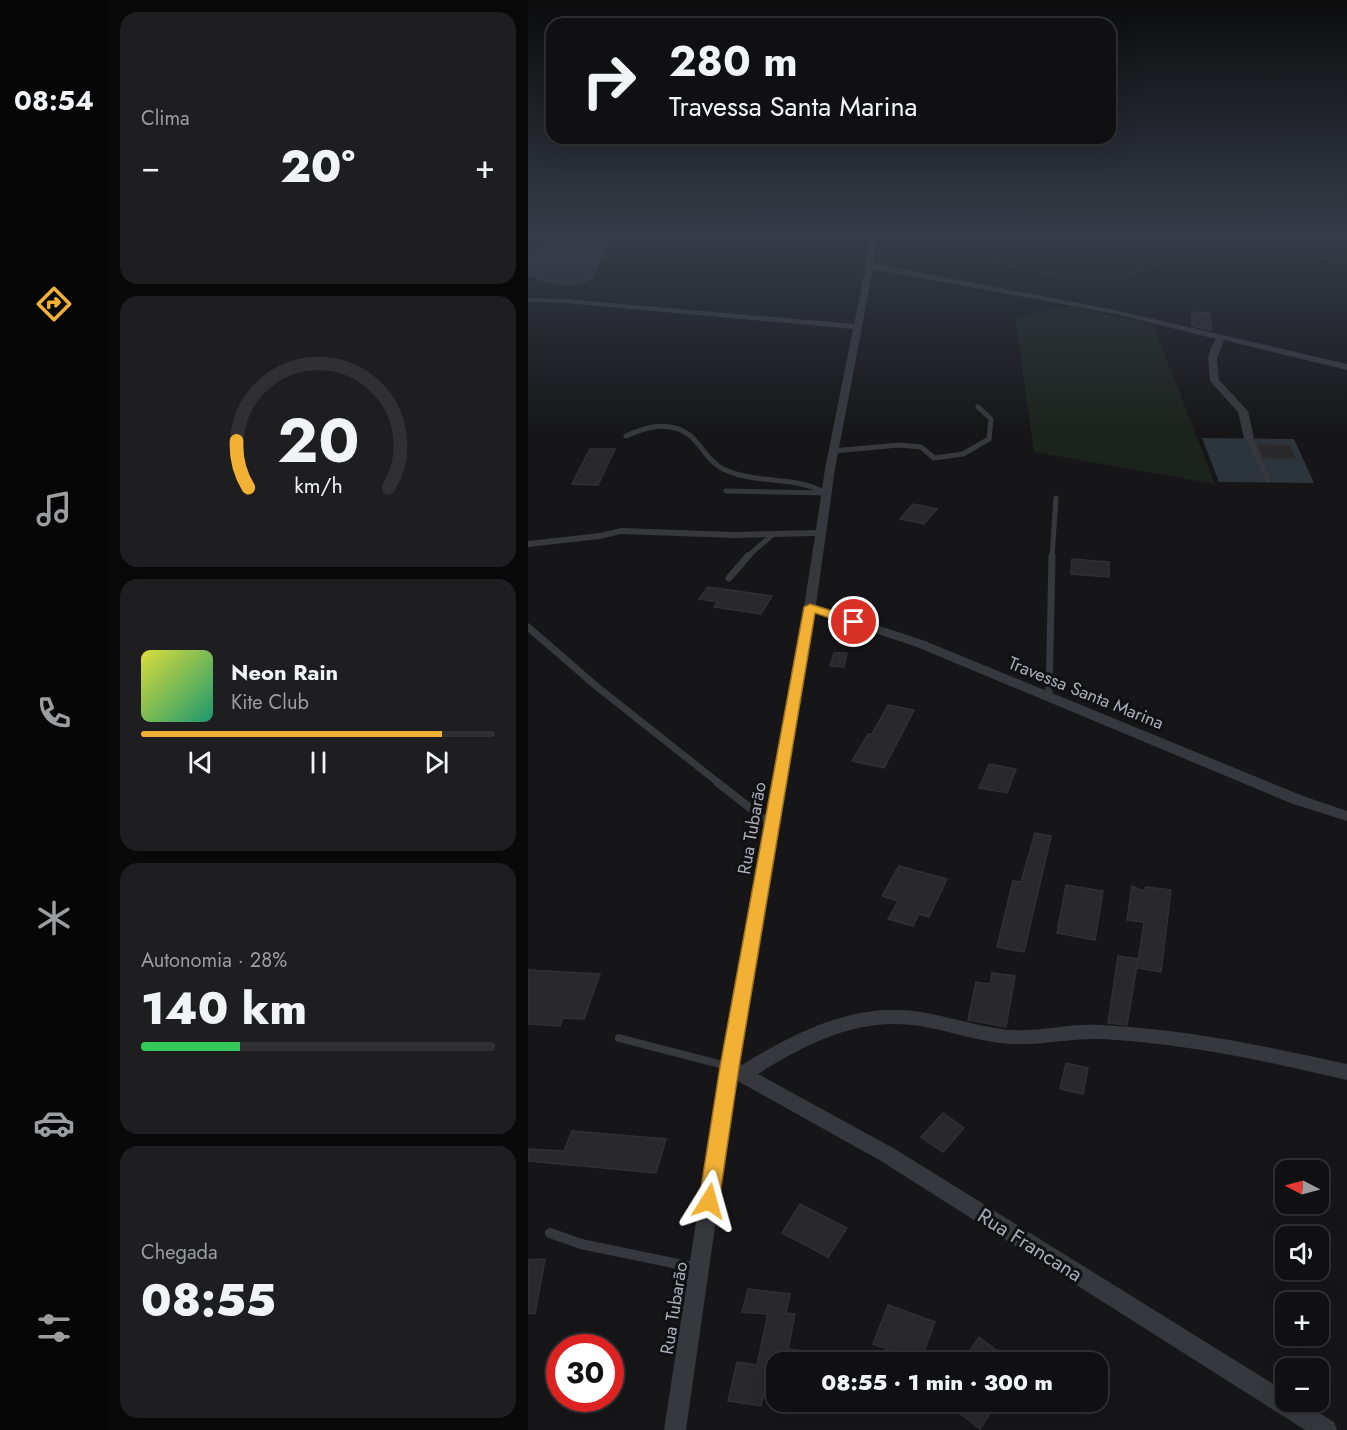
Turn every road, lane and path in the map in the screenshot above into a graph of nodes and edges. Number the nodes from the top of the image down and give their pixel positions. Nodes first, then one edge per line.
1 (528, 300) edge
2 (863, 300) edge
3 (1050, 300) edge
4 (858, 327) junction
5 (1221, 338) junction
6 (1347, 367) edge
7 (978, 407) dead end
8 (626, 436) dead end
9 (1249, 438) joint
10 (833, 451) junction
11 (1268, 480) dead end
12 (726, 491) dead end
13 (826, 493) junction
14 (1056, 498) dead end
15 (820, 533) junction
16 (772, 535) junction
17 (528, 544) edge
18 (729, 578) dead end
19 (810, 607) junction
20 (528, 627) edge
21 (1049, 697) junction
22 (1347, 816) edge
23 (772, 825) junction
24 (620, 1038) dead end
25 (736, 1071) junction
26 (1347, 1072) edge
27 (550, 1233) dead end
28 (699, 1268) junction
29 (675, 1430) edge
30 (1326, 1430) edge

1 - 4 street
2 - 4 street, Rua Tubarão
3 - 5 street
4 - 10 street, Rua Tubarão
5 - 6 street
5 - 9 street
7 - 10 lane
8 - 13 lane
9 - 11 lane
10 - 13 street, Rua Tubarão
12 - 13 lane
13 - 15 street, Rua Tubarão
14 - 21 lane
15 - 16 street
15 - 19 street, Rua Tubarão
16 - 17 street
16 - 18 lane
19 - 21 street, Travessa Santa Marina
19 - 23 street, Rua Tubarão
20 - 23 lane
21 - 22 street, Travessa Santa Marina
23 - 25 street, Rua Tubarão
24 - 25 lane
25 - 26 street
25 - 28 street, Rua Tubarão
25 - 30 street, Rua Francana
27 - 28 lane
28 - 29 street, Rua Tubarão

